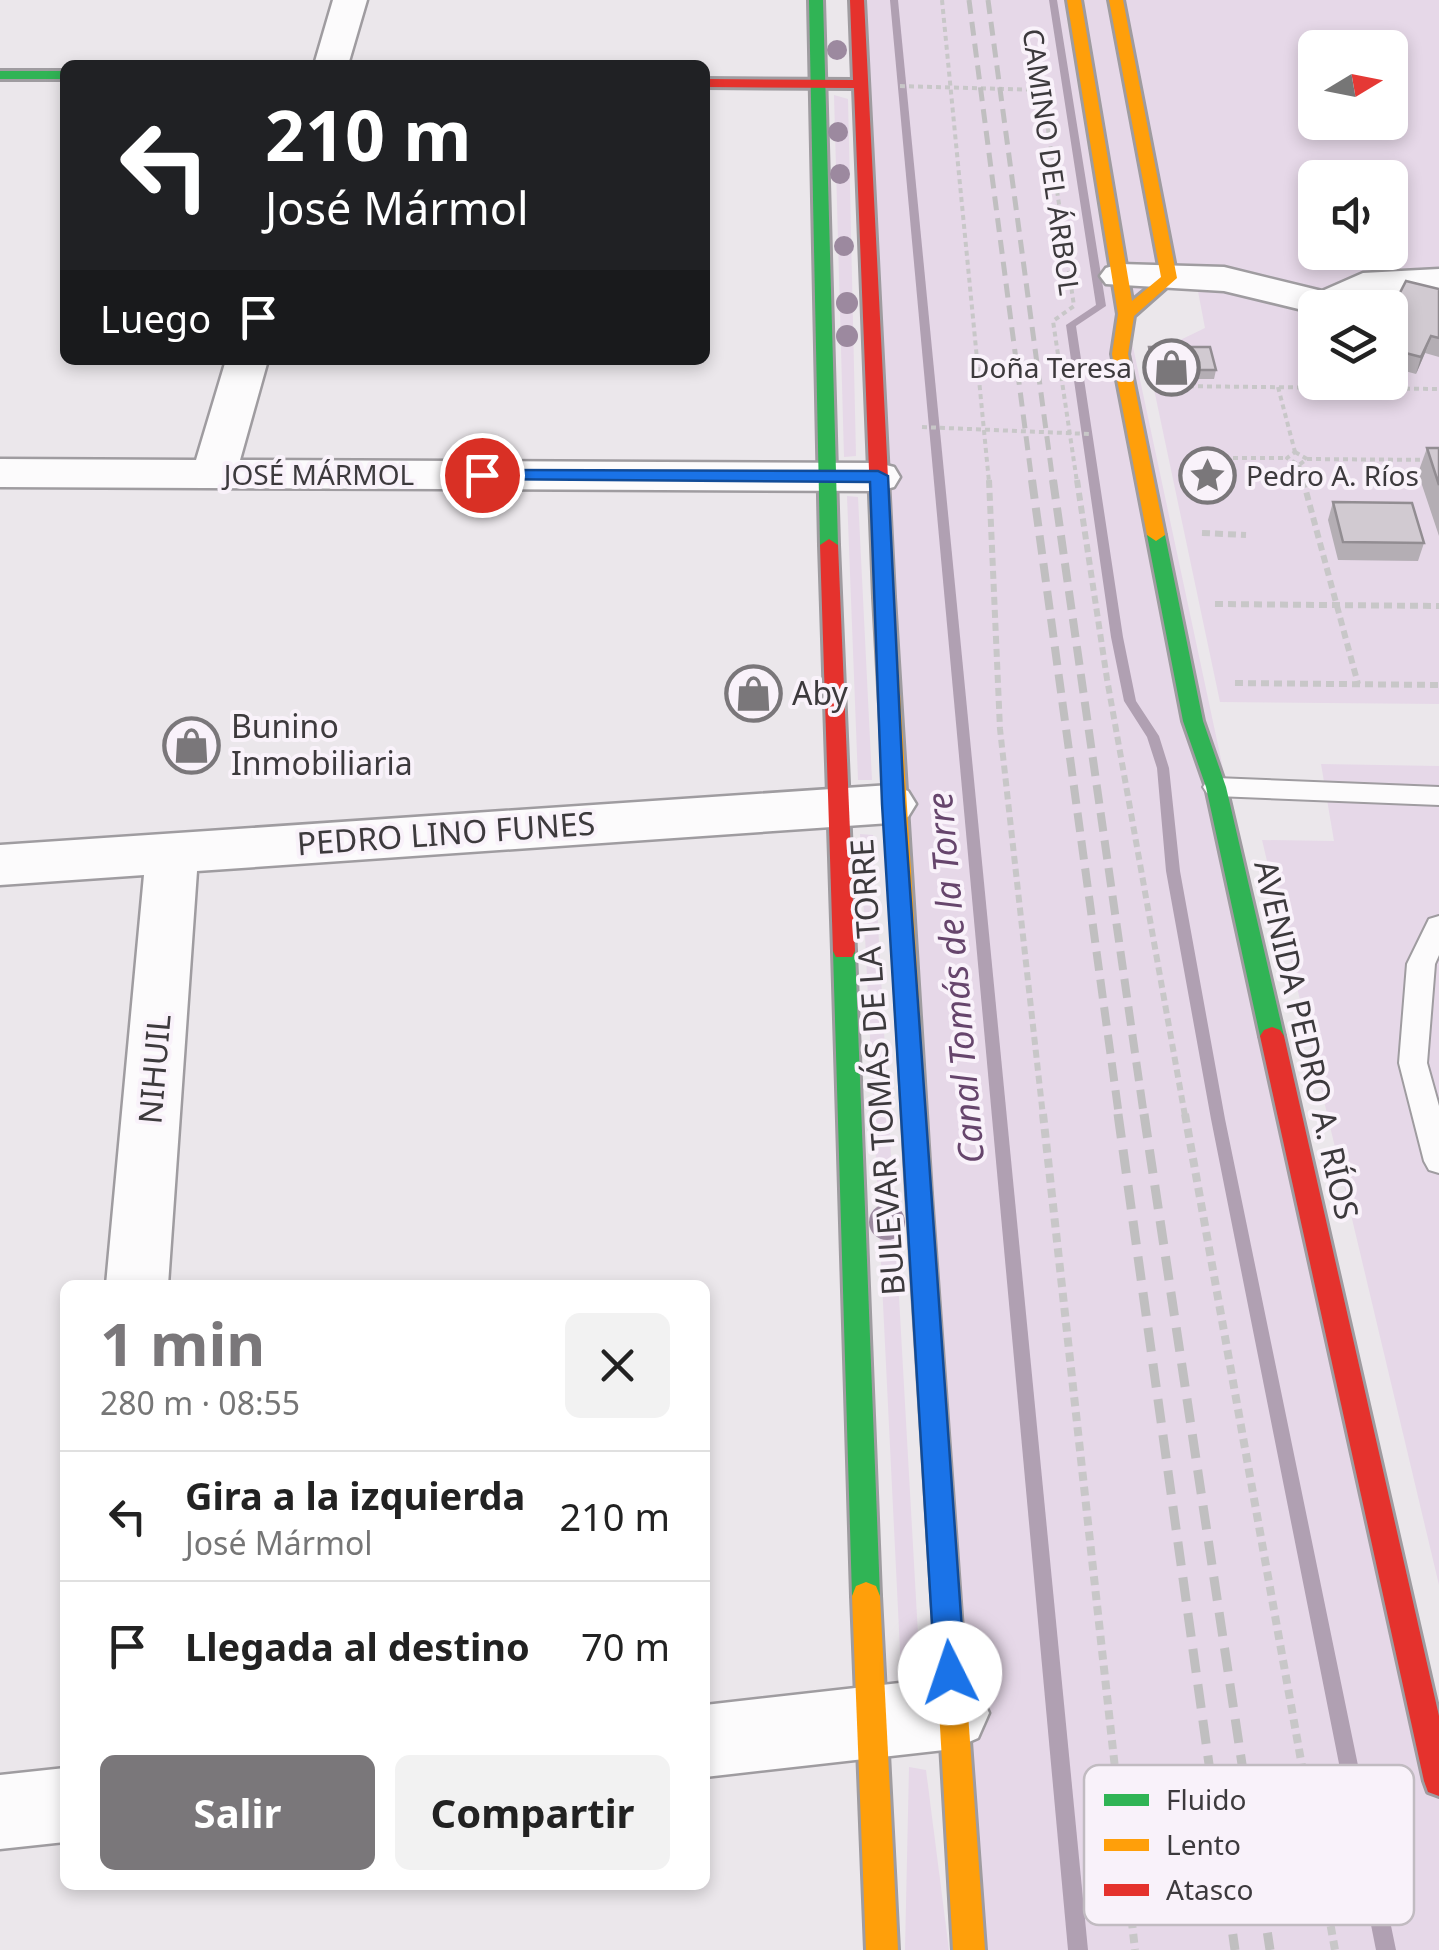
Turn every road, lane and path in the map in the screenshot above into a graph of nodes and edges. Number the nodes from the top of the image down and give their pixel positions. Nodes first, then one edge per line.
1 (350, 0) edge
2 (816, 0) edge
3 (857, 0) edge
4 (942, 0) edge
5 (1074, 0) edge
6 (1116, 0) edge
7 (332, 60) edge
8 (1039, 72) dead end
9 (0, 75) edge
10 (60, 75) edge
11 (710, 82) edge
12 (818, 84) junction
13 (861, 84) junction
14 (913, 86) dead end
15 (952, 89) junction
16 (1042, 90) junction
17 (1058, 90) dead end
18 (1107, 200) junction
19 (1154, 202) junction
20 (1169, 278) junction
21 (1439, 281) edge
22 (1123, 295) junction
23 (246, 365) edge
24 (1170, 386) edge
25 (1278, 388) junction
26 (1439, 389) edge
27 (924, 427) dead end
28 (987, 431) junction
29 (1068, 433) junction
30 (1089, 434) dead end
31 (1295, 452) junction
32 (1140, 457) junction
33 (1286, 458) junction
34 (1307, 459) junction
35 (1439, 460) edge
36 (1299, 465) junction
37 (0, 473) edge
38 (214, 474) junction
39 (828, 476) junction
40 (878, 476) junction
41 (1201, 533) dead end
42 (1246, 534) dead end
43 (1169, 603) junction
44 (1336, 605) junction
45 (1439, 606) edge
46 (1232, 683) dead end
47 (1358, 684) junction
48 (1439, 685) edge
49 (1216, 787) junction
50 (1439, 796) edge
51 (893, 804) junction
52 (840, 808) junction
53 (172, 853) junction
54 (0, 865) edge
55 (1439, 926) edge
56 (1439, 1161) edge
57 (137, 1280) edge
58 (952, 1713) junction
59 (871, 1725) junction
60 (710, 1741) edge
61 (1115, 1765) edge
62 (1301, 1765) edge
63 (1439, 1780) edge
64 (60, 1806) edge
65 (0, 1812) edge
66 (1132, 1925) edge
67 (1330, 1925) edge
68 (882, 1950) edge
69 (970, 1950) edge
70 (1135, 1950) edge
71 (1334, 1950) edge

1 - 7 street
2 - 12 street, BULEVAR TOMÁS DE LA TORRE
3 - 13 street, BULEVAR TOMÁS DE LA TORRE
4 - 15 path
5 - 18 street, AVENIDA PEDRO A. RÍOS
6 - 19 street
8 - 16 path, CAMINO DEL ÁRBOL
9 - 10 street
11 - 12 street
12 - 13 street
12 - 39 street, BULEVAR TOMÁS DE LA TORRE
13 - 40 street, BULEVAR TOMÁS DE LA TORRE
14 - 15 path
15 - 16 path
15 - 28 path
16 - 17 path
16 - 29 path, CAMINO DEL ÁRBOL
18 - 19 street
18 - 22 street, AVENIDA PEDRO A. RÍOS
19 - 20 street
20 - 21 street
20 - 22 street
22 - 32 street, AVENIDA PEDRO A. RÍOS
23 - 38 street
24 - 25 path
25 - 26 path
25 - 31 path
27 - 28 path
28 - 29 path
28 - 61 path
29 - 30 path
29 - 62 path
31 - 33 path
31 - 34 path
32 - 33 path
32 - 43 street, AVENIDA PEDRO A. RÍOS
33 - 36 path
34 - 35 path
34 - 36 path
36 - 44 path
37 - 38 street, JOSÉ MÁRMOL
38 - 39 street, JOSÉ MÁRMOL
39 - 40 street, JOSÉ MÁRMOL
39 - 52 street, BULEVAR TOMÁS DE LA TORRE
40 - 51 street, BULEVAR TOMÁS DE LA TORRE
41 - 42 path
43 - 44 path
43 - 49 street, AVENIDA PEDRO A. RÍOS
44 - 45 path
44 - 47 path
46 - 47 path
47 - 48 path
49 - 50 lane
49 - 63 street, AVENIDA PEDRO A. RÍOS
51 - 52 street, PEDRO LINO FUNES
51 - 58 street, BULEVAR TOMÁS DE LA TORRE
52 - 53 street, PEDRO LINO FUNES
52 - 59 street, BULEVAR TOMÁS DE LA TORRE
53 - 54 street, PEDRO LINO FUNES
53 - 57 street, NIHUIL
55 - 56 lane
58 - 59 street
58 - 69 street, BULEVAR TOMÁS DE LA TORRE
59 - 60 street
59 - 68 street, BULEVAR TOMÁS DE LA TORRE
64 - 65 street
66 - 70 path
67 - 71 path

